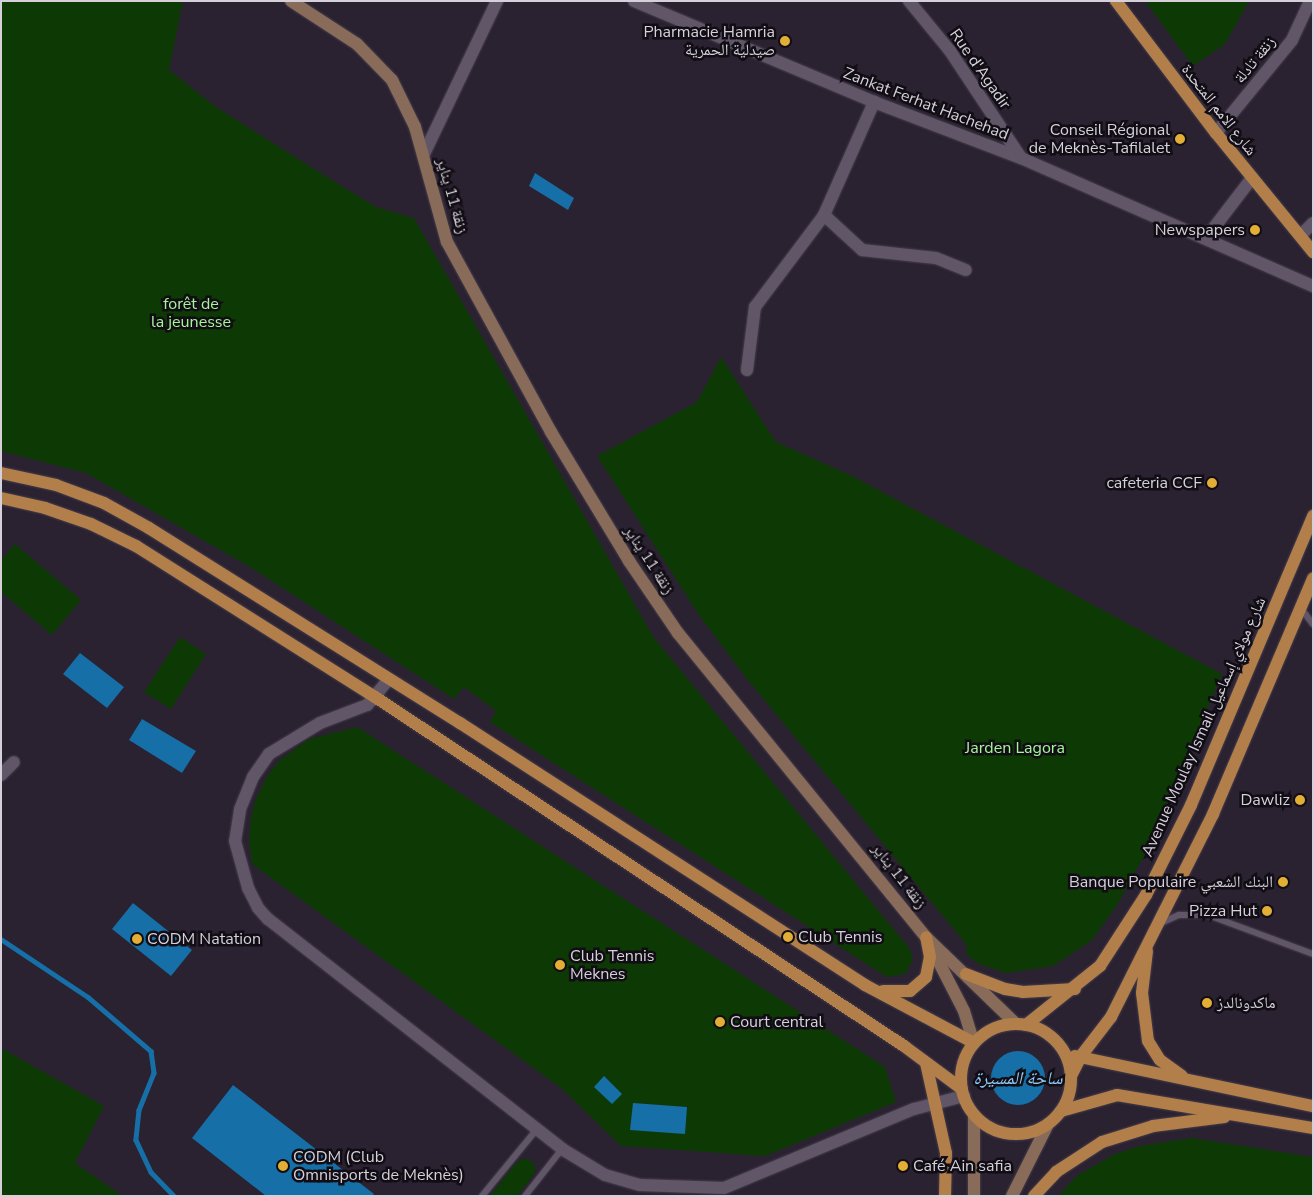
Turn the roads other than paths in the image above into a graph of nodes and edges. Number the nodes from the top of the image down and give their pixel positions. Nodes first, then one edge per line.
1 (290, 1) edge
2 (497, 1) edge
3 (634, 1) edge
4 (909, 1) edge
5 (1116, 1) edge
6 (1310, 1) edge
7 (874, 102) junction
8 (1216, 133) junction
9 (424, 154) junction
10 (1021, 158) junction
11 (1252, 178) junction
12 (824, 215) junction
13 (1313, 223) edge
14 (1302, 235) junction
15 (1206, 238) junction
16 (1313, 245) edge
17 (1313, 252) edge
18 (966, 270) dead end
19 (1313, 286) edge
20 (748, 370) dead end
21 (1, 473) edge
22 (1, 498) edge
23 (1313, 516) edge
24 (1313, 578) edge
25 (1300, 607) junction
26 (1313, 624) edge
27 (389, 678) junction
28 (375, 696) junction
29 (14, 762) dead end
30 (1, 775) edge
31 (926, 937) junction
32 (1150, 938) junction
33 (1313, 954) edge
34 (966, 974) junction
35 (866, 985) junction
36 (1075, 989) junction
37 (1021, 1025) junction
38 (974, 1043) junction
39 (1066, 1054) junction
40 (1081, 1056) junction
41 (926, 1063) junction
42 (1072, 1076) junction
43 (1186, 1079) junction
44 (963, 1092) junction
45 (936, 1103) junction
46 (1313, 1106) edge
47 (1061, 1111) junction
48 (974, 1115) junction
49 (1236, 1115) junction
50 (1048, 1124) junction
51 (1313, 1128) edge
52 (537, 1129) junction
53 (562, 1149) junction
54 (482, 1196) edge
55 (525, 1196) edge
56 (945, 1196) edge
57 (974, 1196) edge
58 (1012, 1196) edge
59 (1034, 1196) edge

1 - 9 main road, زنقة 11 يناير
2 - 9 street
3 - 7 street, Zankat Ferhat Hachehad
4 - 10 street, Rue d'Agadir
5 - 8 main road, شارع الامم المتحدة
6 - 8 street, زنقة تادلة
7 - 10 street, Zankat Ferhat Hachehad
7 - 12 street
8 - 11 main road, شارع الامم المتحدة
9 - 31 main road, زنقة 11 يناير
10 - 15 street, Zankat Ferhat Hachehad
11 - 14 main road, شارع الامم المتحدة
11 - 15 street
12 - 18 street
12 - 20 street
13 - 14 street
14 - 16 main road
14 - 17 main road
15 - 19 street, Zankat Ferhat Hachehad
21 - 27 main road
22 - 28 main road
23 - 36 main road, Avenue Moulay Ismail شارع مولاي إسماعيل
24 - 25 main road
25 - 26 lane
25 - 32 main road
27 - 28 street
27 - 35 main road
28 - 41 main road
28 - 52 street
29 - 30 street
31 - 34 main road
31 - 35 main road
31 - 38 main road
32 - 33 lane
32 - 40 main road
32 - 43 main road
34 - 36 main road
34 - 37 main road
35 - 38 main road
36 - 37 main road, Avenue Moulay Ismail شارع مولاي إسماعيل
37 - 38 main road
37 - 39 main road
38 - 44 main road
39 - 40 main road
39 - 42 main road
40 - 42 main road
40 - 43 main road
41 - 44 main road
41 - 45 main road
42 - 47 main road
43 - 46 main road
44 - 45 street
44 - 48 main road
45 - 53 street
45 - 56 main road
47 - 49 main road
47 - 50 main road
48 - 50 main road
48 - 57 main road
49 - 51 main road
49 - 59 main road
50 - 58 main road
52 - 53 street
52 - 54 lane
53 - 55 lane

